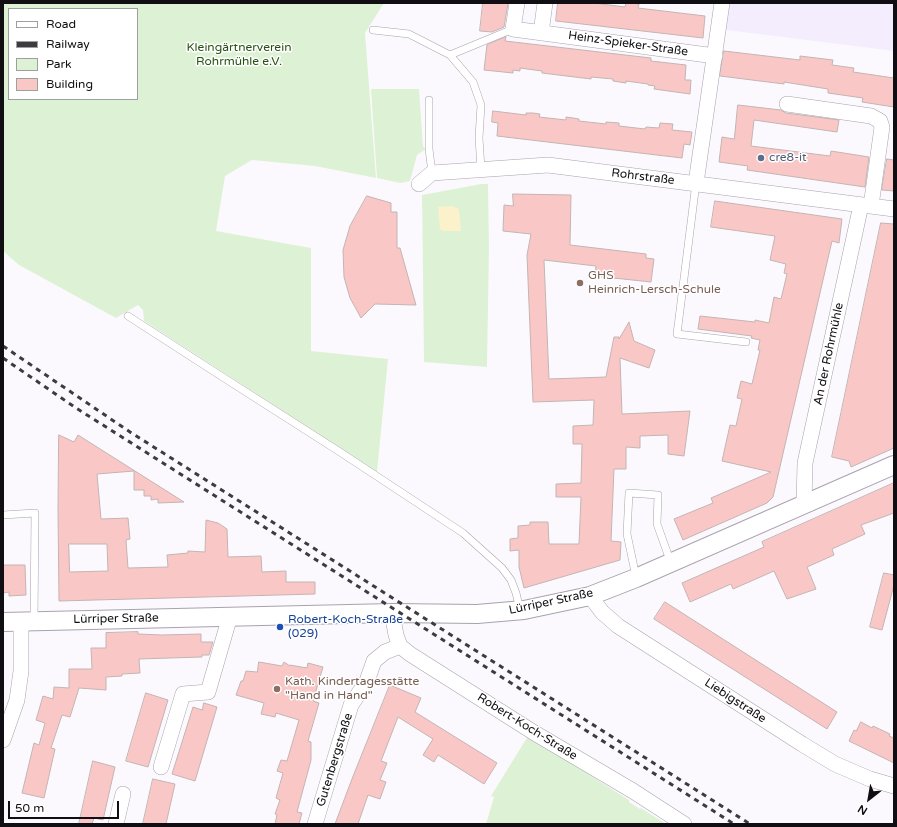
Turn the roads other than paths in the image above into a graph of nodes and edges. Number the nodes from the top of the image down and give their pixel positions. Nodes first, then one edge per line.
1 (517, 3) edge
2 (545, 3) edge
3 (722, 3) edge
4 (513, 29) junction
5 (373, 30) dead end
6 (541, 33) junction
7 (450, 55) junction
8 (715, 56) junction
9 (429, 100) dead end
10 (787, 104) dead end
11 (481, 169) junction
12 (432, 173) junction
13 (696, 183) junction
14 (418, 184) dead end
15 (866, 205) junction
16 (894, 209) edge
17 (128, 316) dead end
18 (746, 342) dead end
19 (894, 465) edge
20 (804, 504) junction
21 (3, 515) edge
22 (671, 564) junction
23 (636, 578) junction
24 (590, 596) junction
25 (520, 611) junction
26 (392, 613) junction
27 (230, 616) junction
28 (28, 621) junction
29 (3, 622) edge
30 (400, 646) junction
31 (10, 701) edge
32 (3, 740) edge
33 (161, 767) dead end
34 (894, 786) edge
35 (123, 794) dead end
36 (116, 824) edge
37 (316, 824) edge
38 (684, 824) edge

1 - 4 street
2 - 6 street
3 - 8 street
4 - 6 street, Heinz-Spieker-Straße
4 - 7 lane
5 - 7 lane
6 - 8 street, Heinz-Spieker-Straße
7 - 11 lane
8 - 13 street
9 - 12 lane
10 - 15 street
11 - 12 street, Rohrstraße
11 - 13 street, Rohrstraße
12 - 14 street
13 - 15 street, Rohrstraße
13 - 18 lane
15 - 16 street, Rohrstraße
15 - 20 street, An der Rohrmühle
17 - 25 lane
19 - 20 street, Lürriper Straße
20 - 22 street, Lürriper Straße
21 - 28 lane
22 - 23 street, Lürriper Straße
22 - 23 lane
23 - 24 street, Lürriper Straße
24 - 25 street, Lürriper Straße
24 - 34 street, Liebigstraße
25 - 26 street, Lürriper Straße
26 - 27 street, Lürriper Straße
26 - 30 street
27 - 28 street, Lürriper Straße
27 - 33 street
28 - 29 street, Lürriper Straße
28 - 31 street
30 - 37 street, Gutenbergstraße
30 - 38 street, Robert-Koch-Straße
31 - 32 street
35 - 36 street

